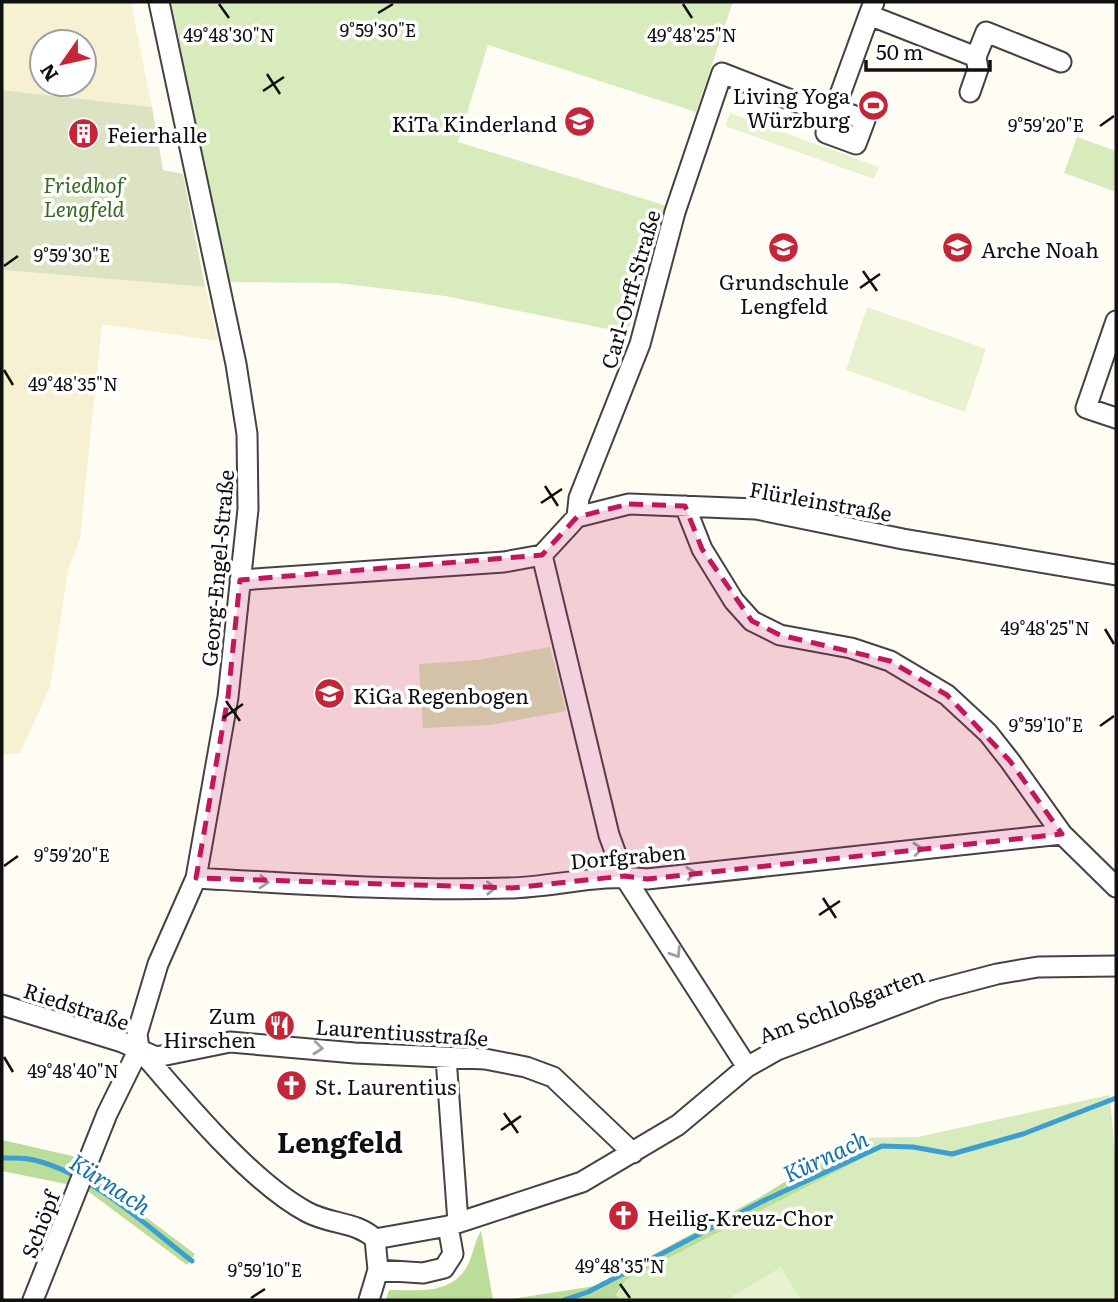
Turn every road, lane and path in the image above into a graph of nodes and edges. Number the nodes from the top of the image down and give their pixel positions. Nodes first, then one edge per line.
1 (159, 2) edge
2 (871, 9) edge
3 (976, 57) junction
4 (1061, 62) dead end
5 (970, 92) dead end
6 (1116, 321) edge
7 (1116, 418) edge
8 (685, 506) junction
9 (577, 517) junction
10 (542, 555) junction
11 (1116, 575) edge
12 (240, 580) junction
13 (1062, 834) junction
14 (624, 876) junction
15 (196, 878) junction
16 (1116, 887) edge
17 (1116, 966) edge
18 (2, 1005) edge
19 (139, 1049) junction
20 (446, 1058) junction
21 (747, 1067) junction
22 (633, 1153) junction
23 (453, 1224) junction
24 (375, 1239) junction
25 (379, 1270) junction
26 (33, 1300) edge
27 (369, 1300) edge

1 - 12 street, Georg-Engel-Straße
2 - 3 street
2 - 9 street, Carl-Orff-Straße
3 - 4 street
3 - 5 street
6 - 7 street
8 - 9 street, Flürleinstraße
8 - 11 street, Flürleinstraße
8 - 13 street
9 - 10 street
10 - 12 street
10 - 14 street
12 - 15 street, Georg-Engel-Straße
14 -> 13 street, Dorfgraben
13 - 16 street
15 -> 14 street, Dorfgraben
14 -> 21 street
15 - 19 street, Georg-Engel-Straße
17 - 21 street, Am Schloßgarten
18 - 19 street, Riedstraße
19 -> 20 street, Laurentiusstraße
19 - 24 street
19 - 26 street, Schöpf
20 - 22 street, Laurentiusstraße
20 - 23 street
21 - 22 street, Am Schloßgarten
22 - 23 street, Am Schloßgarten
23 - 24 street, Am Schloßgarten
23 - 25 street
24 - 25 street
25 - 27 street

